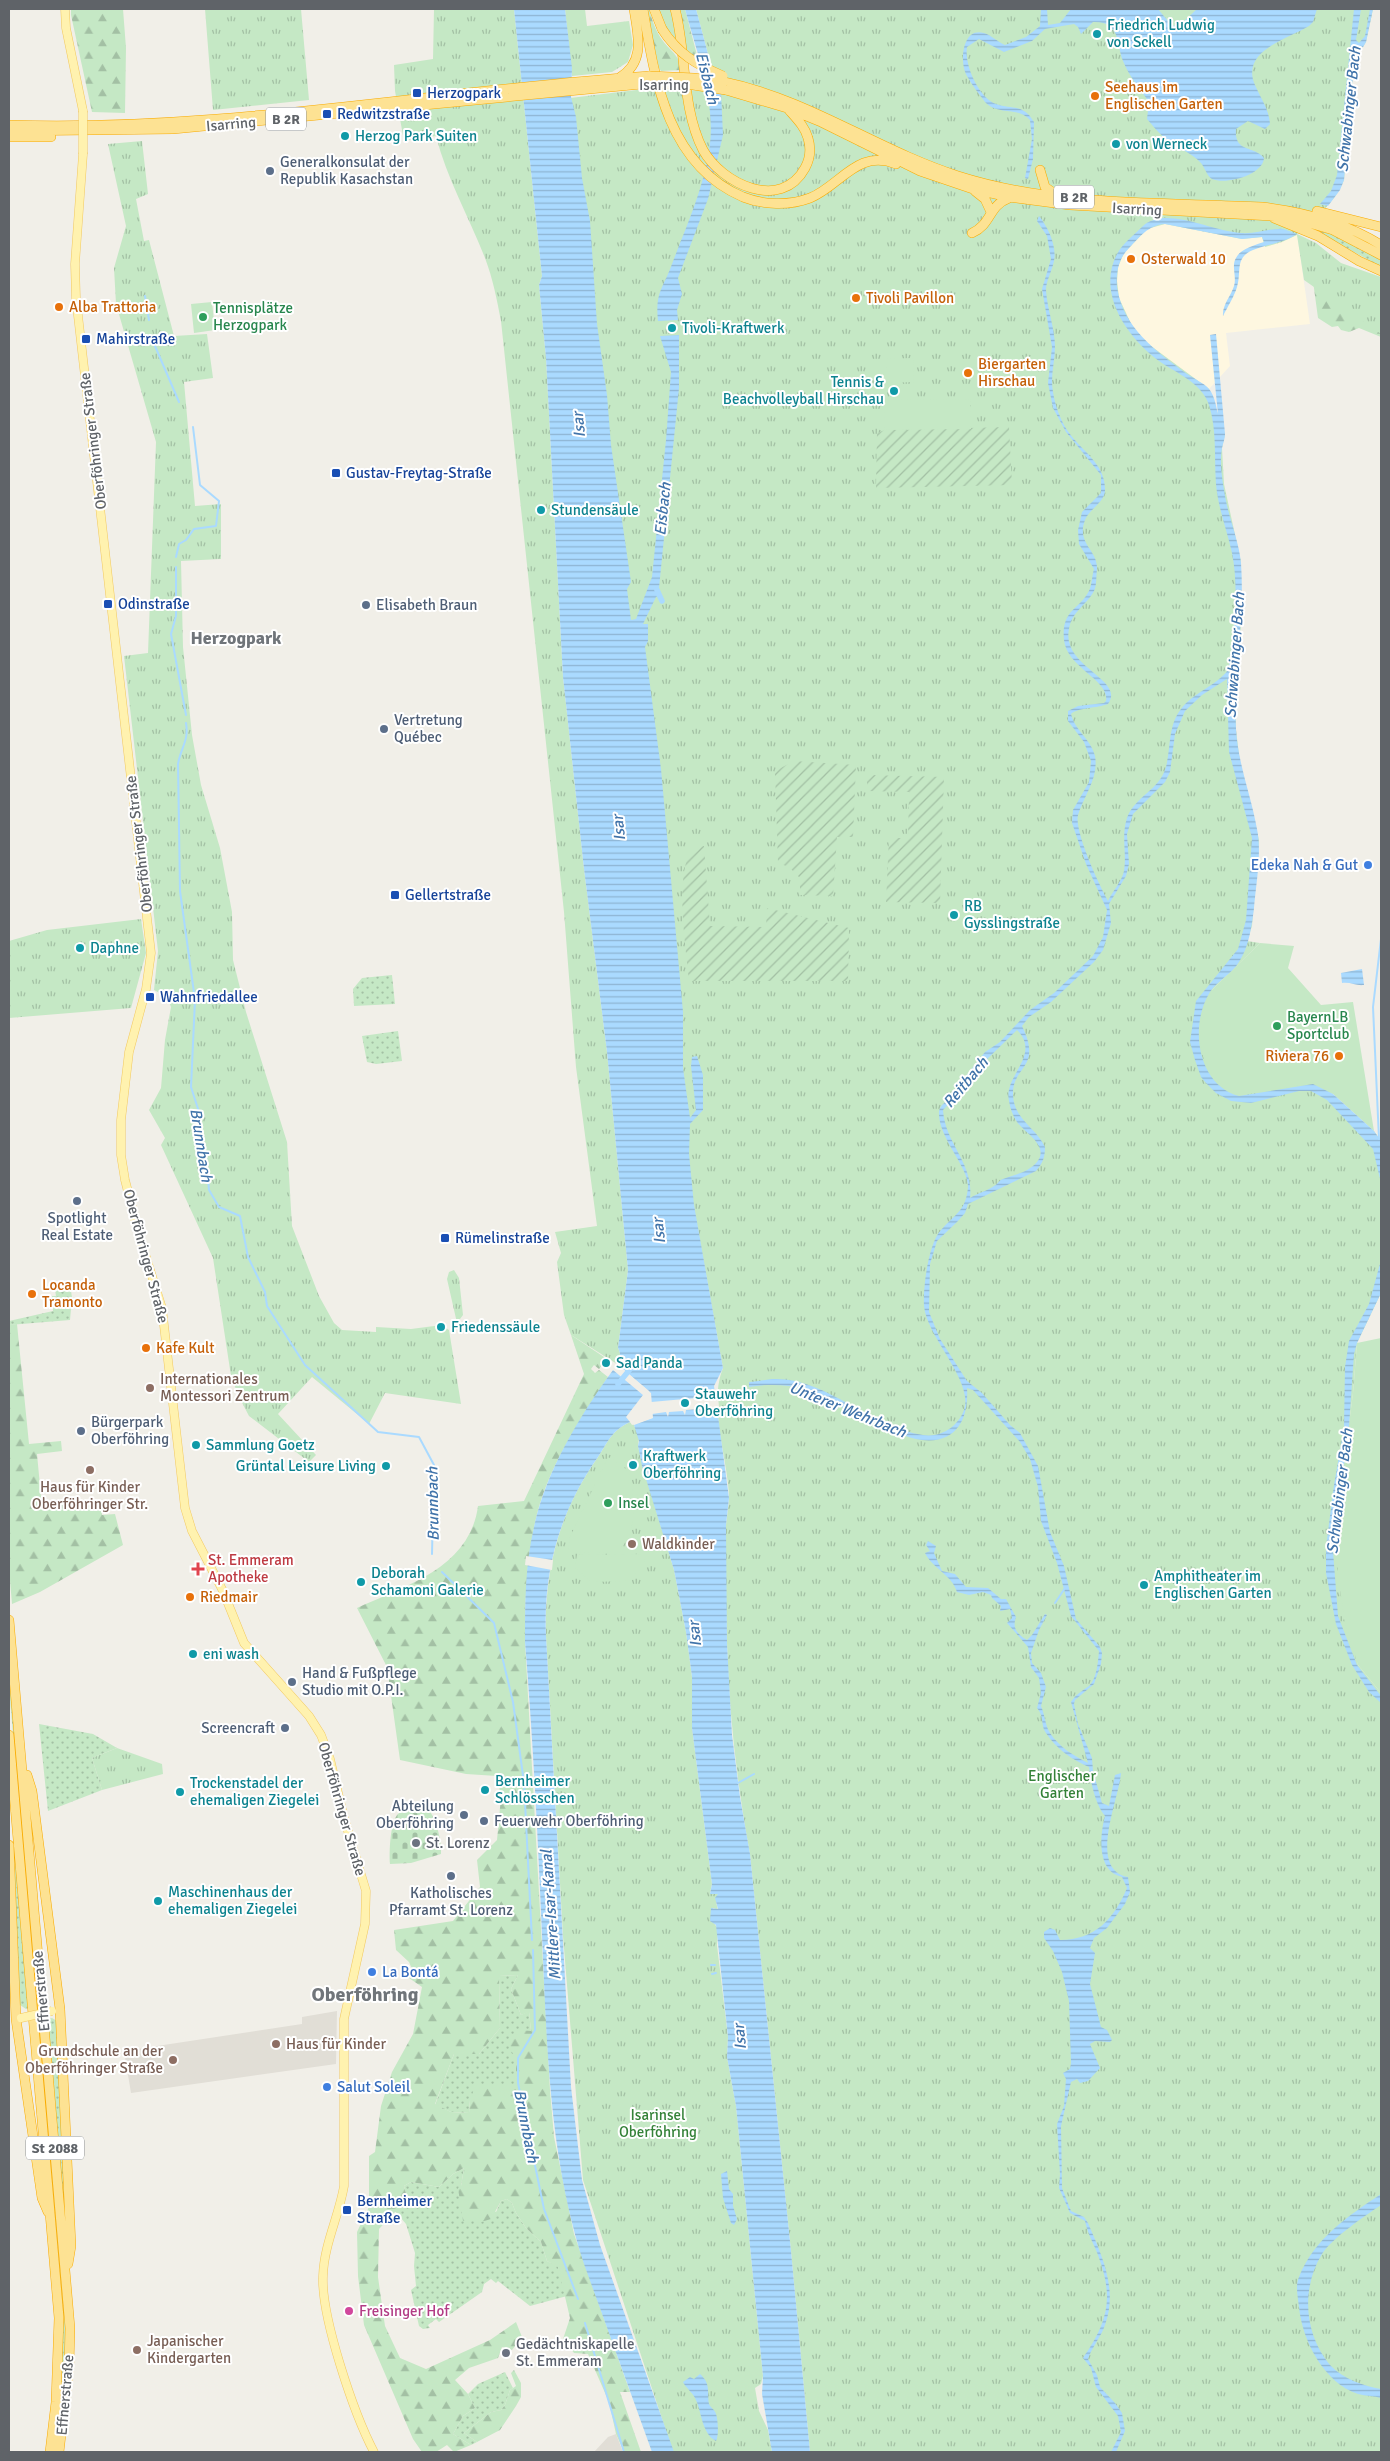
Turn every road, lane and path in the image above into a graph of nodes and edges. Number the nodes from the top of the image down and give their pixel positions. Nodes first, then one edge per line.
1 (65, 9) edge
2 (634, 9) edge
3 (643, 9) edge
4 (654, 9) edge
5 (675, 9) edge
6 (612, 82) junction
7 (724, 82) junction
8 (788, 108) junction
9 (9, 118) edge
10 (9, 124) edge
11 (84, 125) junction
12 (172, 125) junction
13 (9, 131) edge
14 (94, 132) junction
15 (9, 137) edge
16 (920, 171) junction
17 (973, 189) junction
18 (1030, 196) junction
19 (1065, 196) junction
20 (1009, 198) junction
21 (1262, 207) junction
22 (991, 212) junction
23 (1268, 215) junction
24 (1381, 227) edge
25 (972, 233) dead end
26 (1381, 245) edge
27 (1381, 255) edge
28 (1381, 270) edge
29 (9, 1620) edge
30 (9, 1735) edge
31 (21, 1756) junction
32 (11, 1758) junction
33 (9, 1776) edge
34 (9, 1845) edge
35 (56, 2010) junction
36 (15, 2019) edge
37 (51, 2219) junction
38 (66, 2276) junction
39 (50, 2452) edge
40 (59, 2452) edge
41 (374, 2452) edge

1 - 41 main road, Oberföhringer Straße, bridge
2 - 6 highway
3 - 16 highway
4 - 7 highway, bridge
5 - 8 highway
6 - 7 highway, Isarring / B 2R, bridge
6 - 12 highway, Isarring / B 2R
7 - 8 highway, Isarring
7 - 18 highway, Isarring / B 2R
8 - 16 highway, Isarring
9 - 11 highway
10 - 11 highway, Isarring / B 2R
11 - 12 highway, Isarring / B 2R
12 - 14 highway, Isarring / B 2R
13 - 14 highway, Isarring / B 2R
14 - 15 highway
16 - 17 highway, Isarring
17 - 20 highway, Isarring
17 - 22 highway
18 - 19 highway, Isarring / B 2R
18 - 19 highway
18 - 20 highway, Isarring
18 - 23 highway, Isarring / B 2R
19 - 21 highway, Isarring / B 2R
20 - 22 highway
21 - 24 highway
21 - 26 highway, Isarring / B 2R
22 - 25 highway
23 - 27 highway, Isarring / B 2R
23 - 28 highway
29 - 31 highway, Effnerstraße / St 2088
30 - 32 highway, Effnerstraße / St 2088
31 - 35 highway
31 - 38 highway, Effnerstraße / St 2088
32 - 33 highway
32 - 37 highway, Effnerstraße / St 2088
34 - 36 highway
35 - 36 main road, bridge
35 - 38 highway
36 - 37 highway
37 - 39 highway, Effnerstraße / St 2088
38 - 40 highway, Effnerstraße / St 2088

